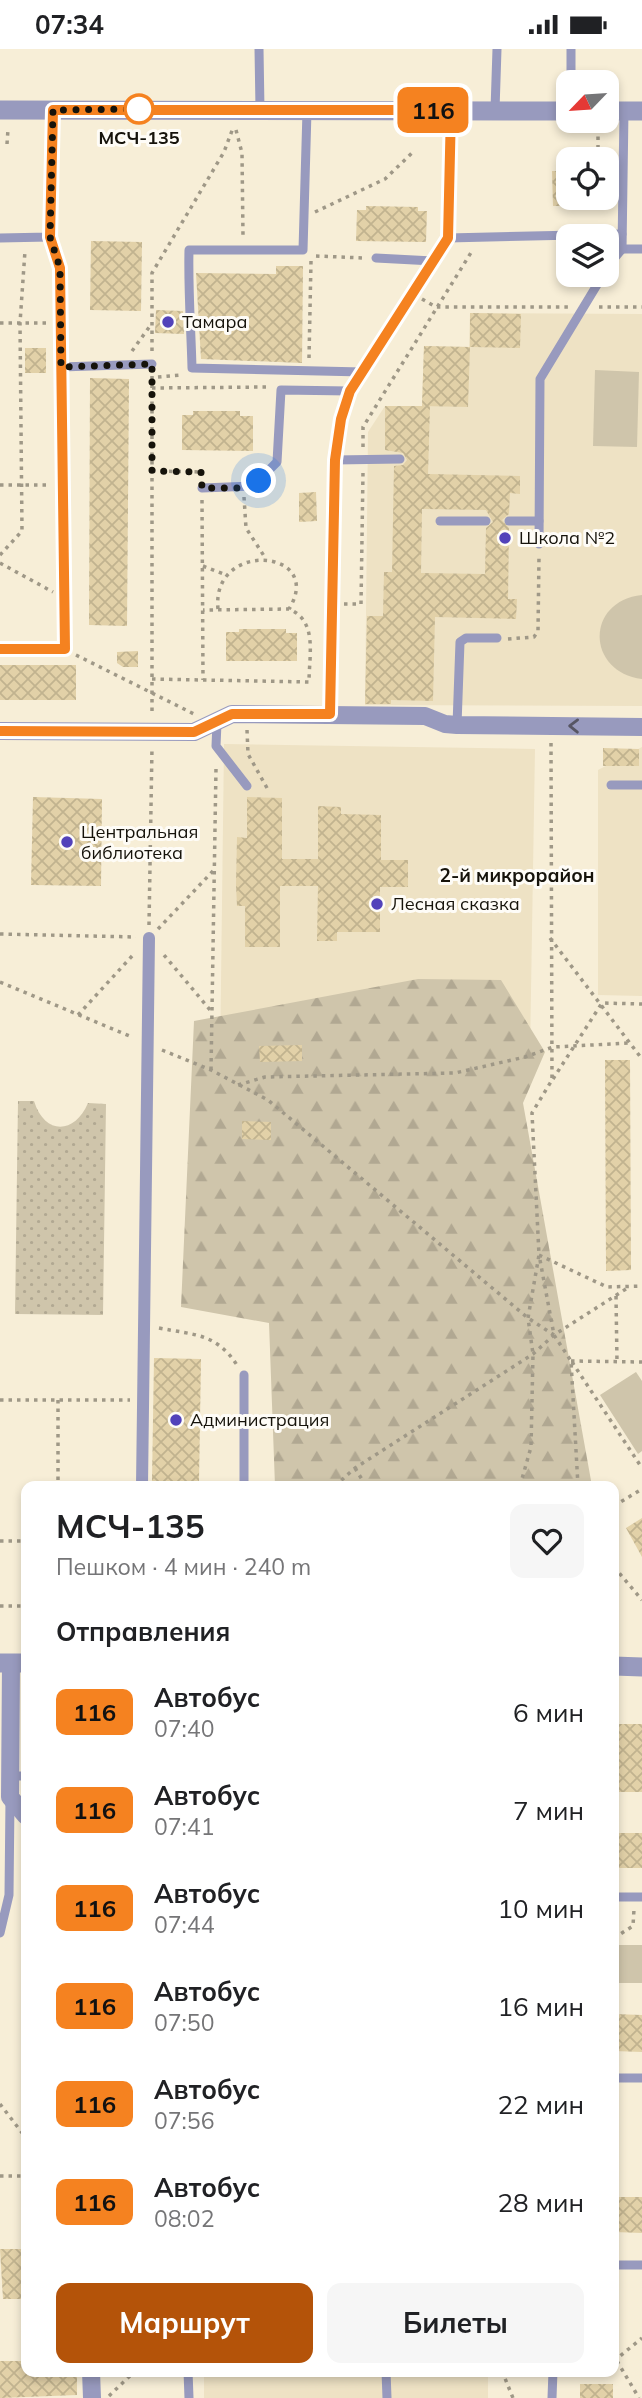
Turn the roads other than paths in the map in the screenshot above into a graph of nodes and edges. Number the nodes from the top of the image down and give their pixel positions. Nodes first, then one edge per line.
1 (258, 49) edge
2 (497, 49) edge
3 (571, 49) edge
4 (571, 70) edge
5 (260, 109) junction
6 (307, 109) junction
7 (0, 110) edge
8 (53, 110) junction
9 (451, 110) junction
10 (495, 110) junction
11 (556, 111) edge
12 (624, 111) edge
13 (622, 234) junction
14 (50, 237) junction
15 (0, 238) edge
16 (448, 238) junction
17 (622, 249) junction
18 (642, 249) edge
19 (619, 253) edge
20 (376, 258) road end
21 (433, 261) junction
22 (596, 287) edge
23 (152, 364) road end
24 (61, 367) junction
25 (363, 372) junction
26 (350, 391) junction
27 (400, 459) dead end
28 (335, 460) junction
29 (202, 488) road end
30 (440, 521) dead end
31 (486, 521) dead end
32 (509, 521) dead end
33 (539, 521) junction
34 (539, 544) road end
35 (497, 639) road end
36 (0, 649) edge
37 (330, 714) junction
38 (217, 723) junction
39 (457, 725) junction
40 (642, 727) edge
41 (0, 731) edge
42 (611, 785) dead end
43 (642, 785) edge
44 (247, 786) dead end
45 (149, 938) road end
46 (244, 1375) road end
47 (142, 1481) edge
48 (244, 1481) edge
49 (13, 1663) edge
50 (619, 1666) edge
51 (642, 1667) edge
52 (18, 1776) edge
53 (10, 1797) junction
54 (21, 1810) edge
55 (4, 1875) edge
56 (619, 1897) edge
57 (642, 1897) edge
58 (0, 1933) edge
59 (619, 2078) edge
60 (642, 2078) edge
61 (619, 2265) edge
62 (642, 2265) edge
63 (91, 2377) edge
64 (188, 2377) edge
65 (386, 2377) edge
66 (553, 2377) edge
67 (92, 2398) edge
68 (188, 2398) edge
69 (387, 2398) edge
70 (552, 2398) edge

1 - 5 lane
2 - 10 lane
3 - 4 lane
5 - 6 street
5 - 8 street
6 - 9 street
6 - 25 lane
7 - 8 street
8 - 14 lane
9 - 10 street
9 - 16 lane
10 - 11 street
12 - 13 lane
13 - 16 lane
13 - 17 lane
14 - 15 lane
14 - 24 lane
16 - 21 lane
17 - 18 lane
17 - 19 lane
20 - 21 lane
21 - 25 lane
22 - 33 lane
23 - 24 lane
24 - 36 lane
25 - 26 lane
26 - 28 lane
26 - 29 lane
27 - 28 lane
28 - 37 lane
30 - 31 lane
32 - 33 lane
33 - 34 lane
35 - 39 lane
37 - 38 street
37 - 39 street
38 - 41 street
38 - 44 lane
40 -> 39 street
42 - 43 lane
45 - 47 street
46 - 48 lane
49 - 52 street
50 - 51 street
52 - 53 street
53 - 54 street
53 - 55 lane
55 - 58 lane
56 - 57 lane
59 - 60 lane
61 - 62 lane
63 - 67 street
64 - 68 lane
65 - 69 lane
66 - 70 lane

